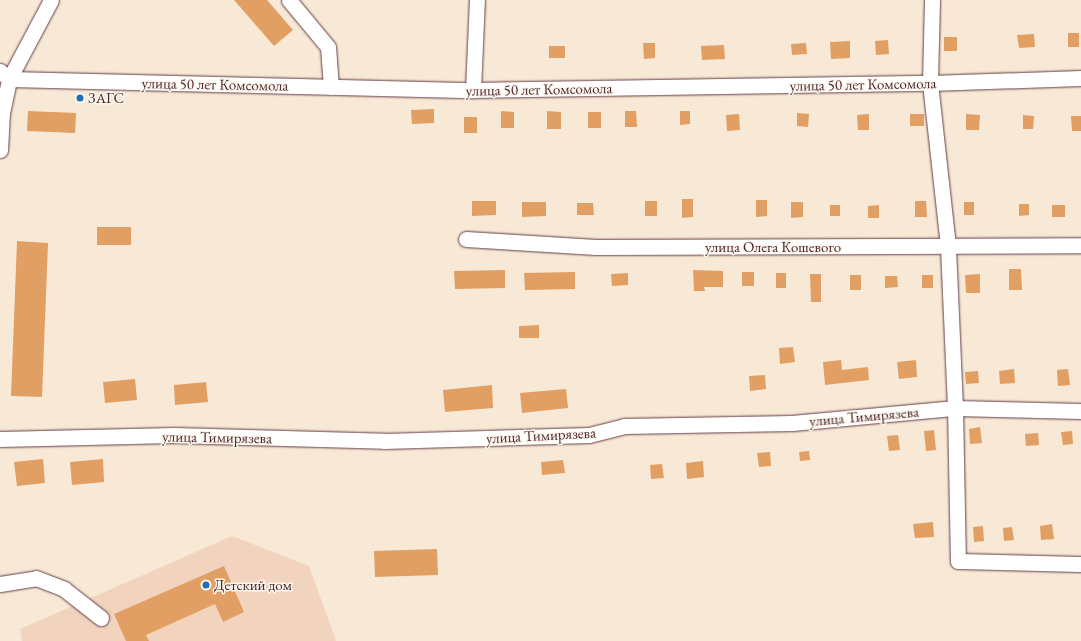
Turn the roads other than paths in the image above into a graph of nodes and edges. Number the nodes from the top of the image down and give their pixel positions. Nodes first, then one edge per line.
1 (51, 0) edge
2 (289, 0) edge
3 (477, 0) edge
4 (932, 0) edge
5 (5, 75) edge
6 (1081, 78) edge
7 (930, 83) junction
8 (331, 87) junction
9 (473, 90) junction
10 (0, 150) edge
11 (466, 239) dead end
12 (1081, 246) edge
13 (948, 247) junction
14 (955, 408) junction
15 (1081, 411) edge
16 (0, 439) edge
17 (1081, 564) edge
18 (0, 584) edge
19 (101, 618) dead end

1 - 5 street
2 - 8 street
3 - 9 street
4 - 7 street
5 - 8 street, улица 50 лет Комсомола
5 - 10 street
6 - 7 street, улица 50 лет Комсомола
7 - 9 street, улица 50 лет Комсомола
7 - 13 street
8 - 9 street, улица 50 лет Комсомола
11 - 13 street, улица Олега Кошевого
12 - 13 street, улица Олега Кошевого
13 - 14 street
14 - 15 street, улица Тимирязева
14 - 16 street, улица Тимирязева
14 - 17 street
18 - 19 street

